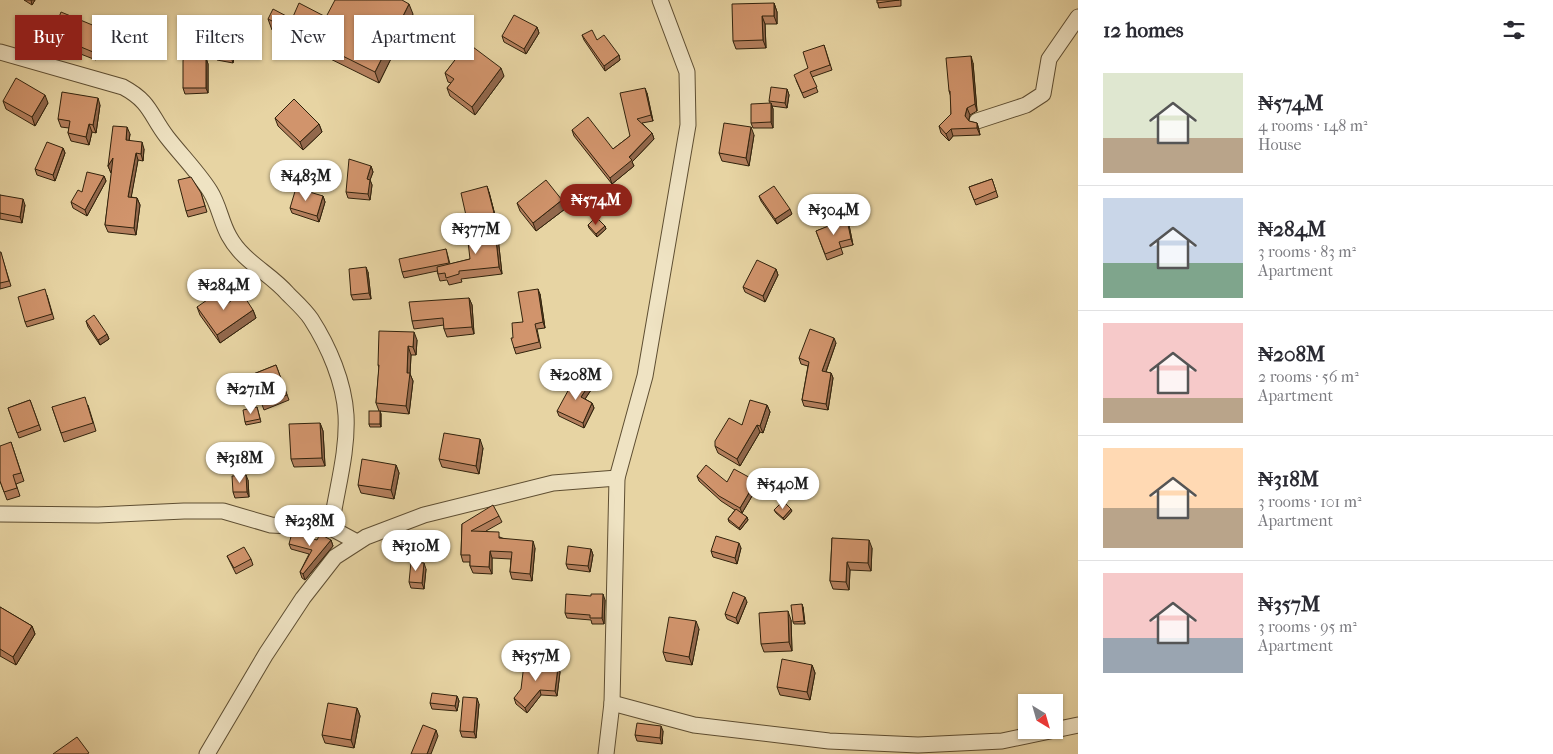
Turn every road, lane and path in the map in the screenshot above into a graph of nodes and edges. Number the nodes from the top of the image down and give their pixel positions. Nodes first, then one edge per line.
1 (660, 0) edge
2 (1078, 17) edge
3 (0, 52) edge
4 (977, 121) edge
5 (617, 478) junction
6 (0, 514) edge
7 (331, 528) junction
8 (357, 542) junction
9 (612, 703) junction
10 (1078, 725) edge
11 (207, 754) edge
12 (606, 754) edge

1 - 5 street
2 - 4 street
3 - 7 street
5 - 8 street
5 - 9 street
6 - 7 street
7 - 8 street
8 - 11 street
9 - 10 street
9 - 12 street

